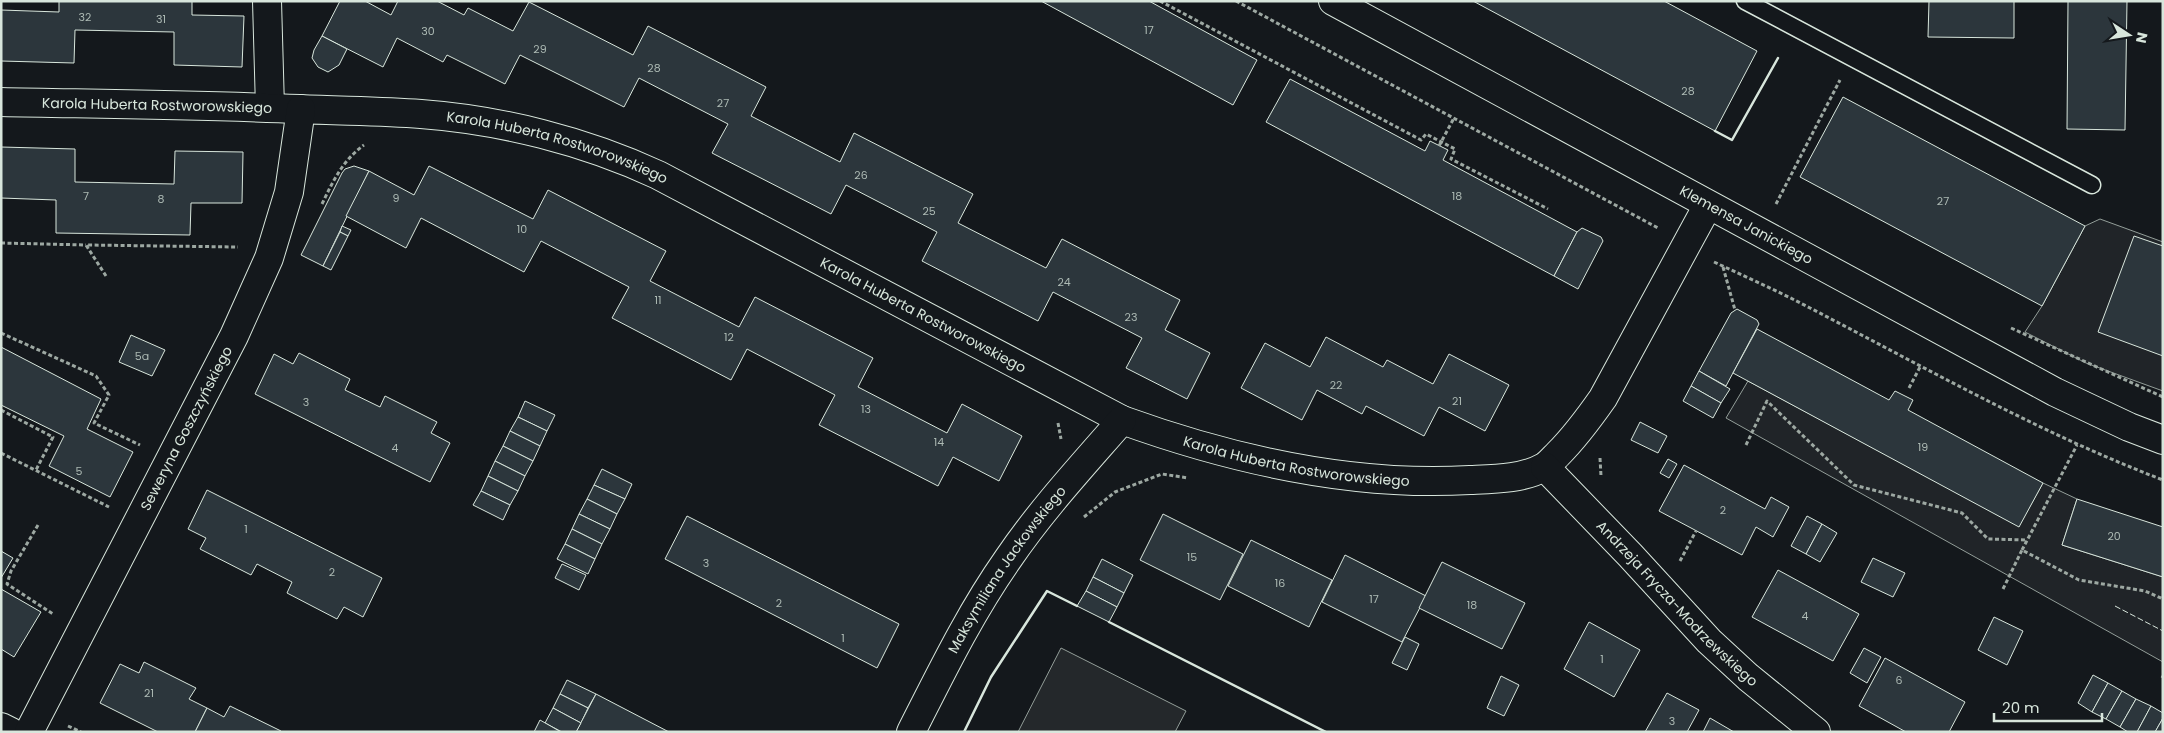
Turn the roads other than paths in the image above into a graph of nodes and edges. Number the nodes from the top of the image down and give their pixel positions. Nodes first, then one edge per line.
1 (267, 1) edge
2 (1333, 1) edge
3 (1745, 1) edge
4 (1, 102) edge
5 (270, 108) junction
6 (301, 109) junction
7 (2092, 185) dead end
8 (1708, 205) junction
9 (1122, 420) junction
10 (2163, 440) edge
11 (1545, 467) junction
12 (1, 727) edge
13 (11, 732) edge
14 (29, 732) edge
15 (911, 732) edge
16 (1816, 732) edge

1 - 5 street
2 - 8 street, Klemensa Janickiego
3 - 7 lane
4 - 5 street, Karola Huberta Rostworowskiego
5 - 6 street, Karola Huberta Rostworowskiego
6 - 9 street, Karola Huberta Rostworowskiego
6 - 14 street, Seweryna Goszczyńskiego
8 - 10 street, Klemensa Janickiego
8 - 11 street
9 - 11 street, Karola Huberta Rostworowskiego
9 - 15 street, Maksymiliana Jackowskiego
11 - 16 street, Andrzeja Frycza-Modrzewskiego
12 - 13 street

